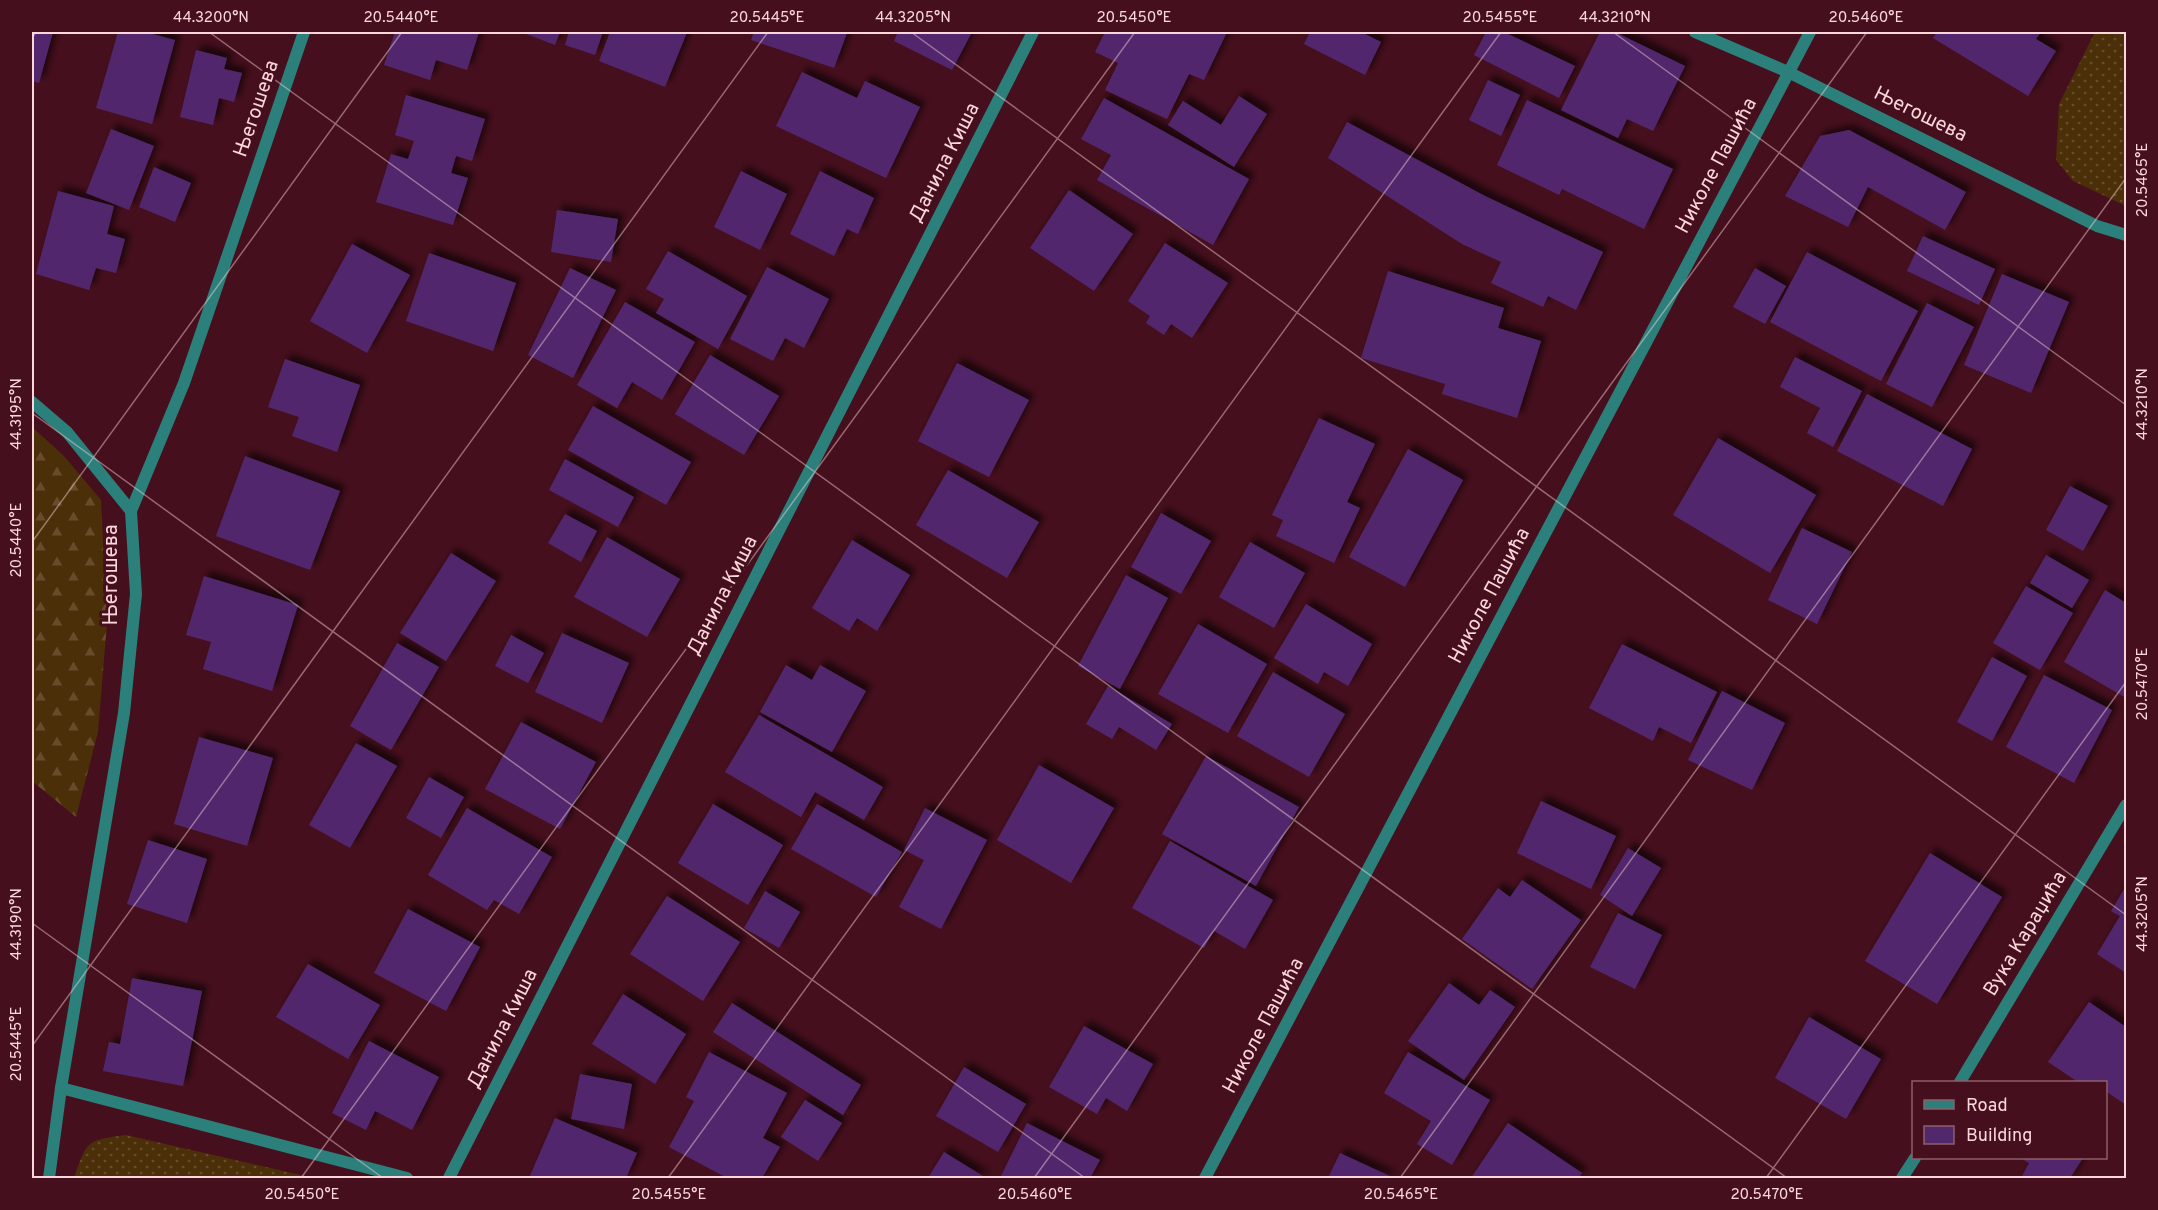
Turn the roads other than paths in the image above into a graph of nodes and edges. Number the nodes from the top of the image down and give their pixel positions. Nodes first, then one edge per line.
1 (304, 32) edge
2 (1033, 32) edge
3 (1695, 32) edge
4 (1810, 32) edge
5 (1788, 72) junction
6 (2127, 235) edge
7 (32, 402) edge
8 (131, 511) junction
9 (2127, 805) edge
10 (1961, 1081) edge
11 (61, 1088) junction
12 (1914, 1159) edge
13 (49, 1179) edge
14 (407, 1179) edge
15 (449, 1179) edge
16 (1205, 1179) edge
17 (1902, 1179) edge

1 - 8 street, Његошева
2 - 15 street, Данила Киша
3 - 5 street, Његошева
4 - 5 street, Николе Пашића
5 - 6 street, Његошева
5 - 16 street, Николе Пашића
7 - 8 street
8 - 11 street, Његошева
9 - 10 street, Вука Караџића
11 - 13 street, Његошева
11 - 14 street
12 - 17 street

